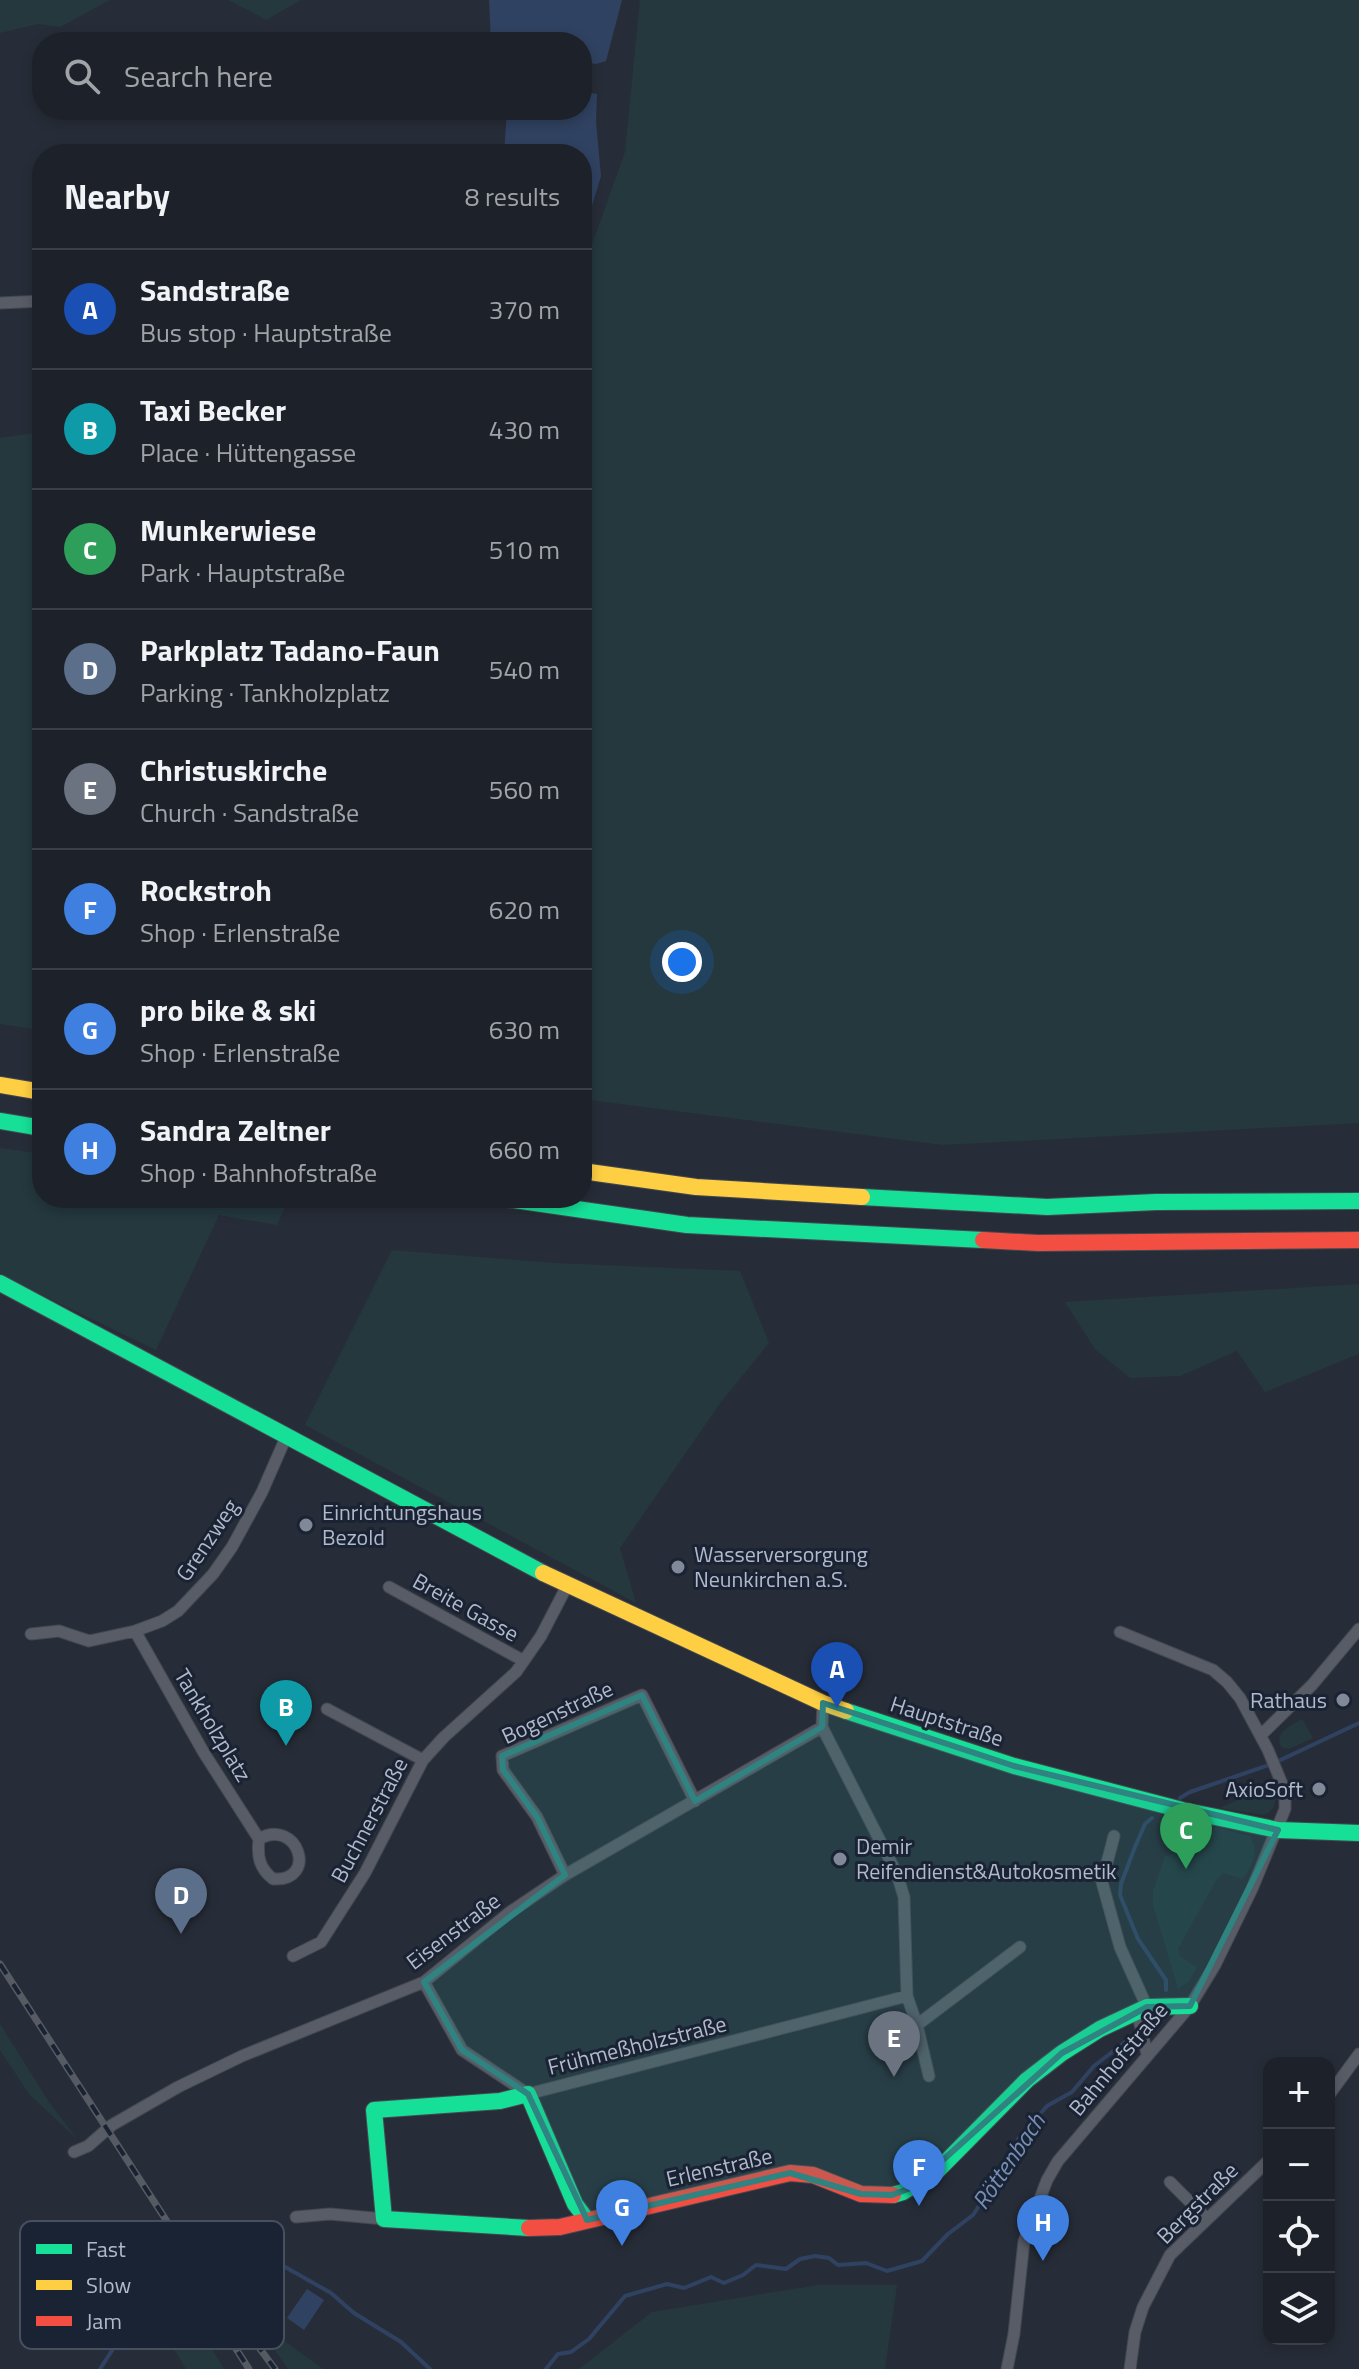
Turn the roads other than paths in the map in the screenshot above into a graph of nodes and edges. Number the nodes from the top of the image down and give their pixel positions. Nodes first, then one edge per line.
1 (32, 301) edge
2 (0, 303) edge
3 (0, 1085) edge
4 (32, 1090) edge
5 (0, 1121) edge
6 (32, 1126) edge
7 (592, 1172) edge
8 (1359, 1201) edge
9 (569, 1208) edge
10 (1359, 1240) edge
11 (0, 1283) edge
12 (287, 1435) junction
13 (567, 1586) junction
14 (389, 1587) dead end
15 (1359, 1629) edge
16 (135, 1631) junction
17 (1120, 1632) dead end
18 (31, 1634) dead end
19 (524, 1661) junction
20 (823, 1703) junction
21 (327, 1709) dead end
22 (822, 1727) junction
23 (1261, 1735) junction
24 (423, 1760) junction
25 (695, 1801) junction
26 (1278, 1830) junction
27 (1359, 1833) edge
28 (1114, 1836) dead end
29 (259, 1839) junction
30 (565, 1875) junction
31 (1020, 1947) dead end
32 (293, 1956) dead end
33 (424, 1982) junction
34 (907, 1996) junction
35 (1190, 2006) junction
36 (1142, 2009) junction
37 (917, 2025) junction
38 (1147, 2054) junction
39 (1359, 2054) edge
40 (929, 2076) dead end
41 (1335, 2087) edge
42 (528, 2094) junction
43 (74, 2152) dead end
44 (1263, 2166) edge
45 (1170, 2182) dead end
46 (296, 2217) dead end
47 (384, 2219) junction
48 (1207, 2219) junction
49 (587, 2220) junction
50 (1007, 2369) edge
51 (1130, 2369) edge

1 - 2 street
3 - 4 main road
5 - 6 main road
7 - 8 main road
9 - 10 main road
11 - 12 main road, Hauptstraße
12 - 13 main road, Hauptstraße
12 - 16 street, Grenzweg
13 - 19 street, Buchnerstraße
13 - 20 main road, Hauptstraße
14 - 19 street, Breite Gasse
15 - 23 street
16 - 18 street, Grenzweg
16 - 29 street, Tankholzplatz
17 - 23 street
19 - 24 street, Buchnerstraße
20 - 22 street
20 - 26 main road, Hauptstraße
21 - 24 street
22 - 25 street, Eisenstraße
22 - 34 street
23 - 26 street, Bahnhofstraße
24 - 32 street, Buchnerstraße
25 - 30 street, Eisenstraße
25 - 30 street, Bogenstraße
26 - 27 main road, Hauptstraße
26 - 35 street, Bahnhofstraße
28 - 36 street
29 - 29 street, Tankholzplatz
30 - 33 street, Eisenstraße
31 - 37 street
33 - 42 street, Frühmeßholzstraße
33 - 43 street, Eisenstraße
34 - 37 street
34 - 42 street, Frühmeßholzstraße
35 - 36 main road, Erlenstraße
35 - 38 street, Bahnhofstraße
36 - 38 street
36 - 49 main road, Erlenstraße
37 - 40 street
38 - 50 street, Bahnhofstraße
39 - 41 street
42 - 47 main road
42 - 49 main road
44 - 48 street, Bergstraße
45 - 48 street
46 - 47 street, Erlenstraße
47 - 49 main road, Erlenstraße
48 - 51 street, Bergstraße

